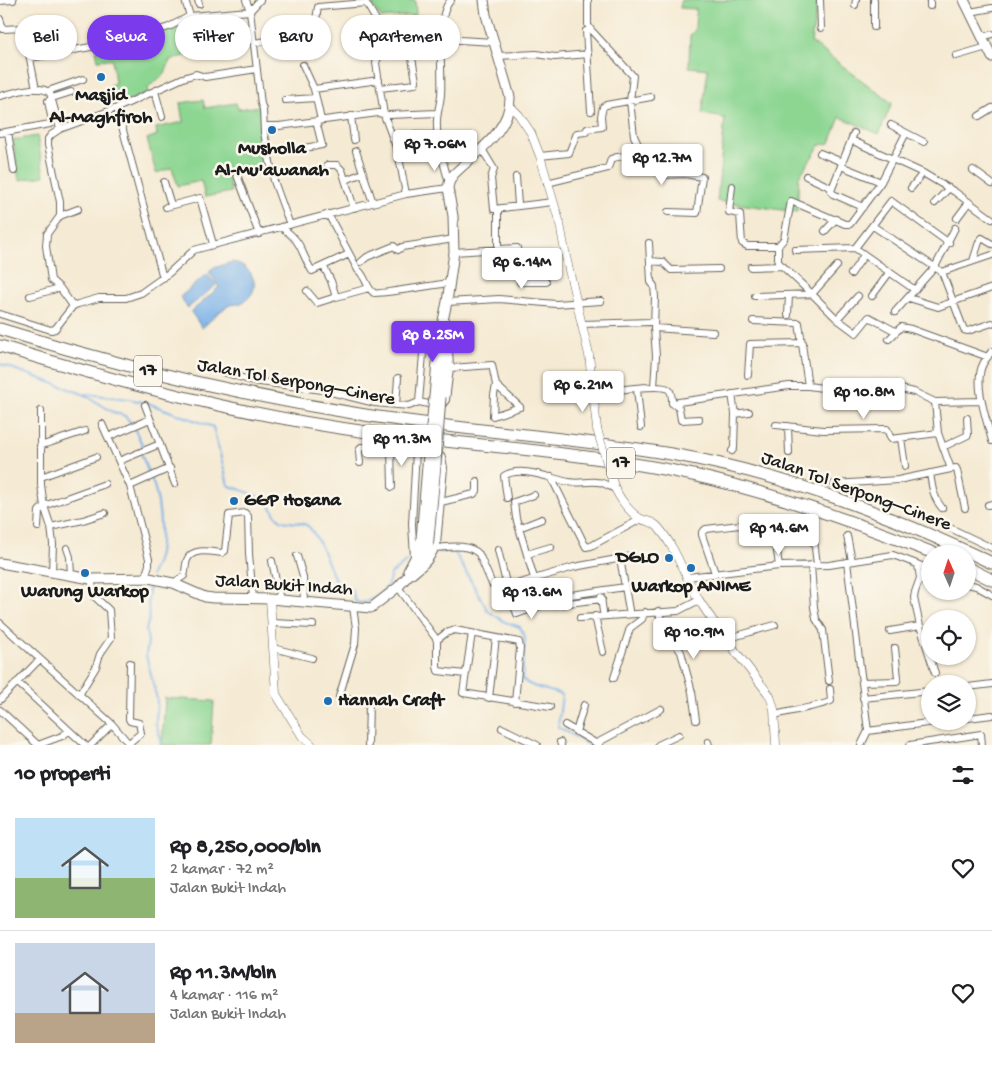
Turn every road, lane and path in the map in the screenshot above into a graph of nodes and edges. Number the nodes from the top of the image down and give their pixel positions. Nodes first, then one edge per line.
1 (13, 0) edge
2 (185, 0) edge
3 (246, 0) edge
4 (260, 0) edge
5 (451, 0) edge
6 (484, 0) edge
7 (588, 0) edge
8 (820, 0) edge
9 (874, 0) edge
10 (964, 0) edge
11 (0, 1) edge
12 (366, 2) edge
13 (992, 8) edge
14 (250, 11) junction
15 (970, 12) junction
16 (190, 15) edge
17 (203, 15) edge
18 (444, 15) edge
19 (0, 19) edge
20 (175, 24) edge
21 (874, 27) dead end
22 (821, 28) dead end
23 (15, 29) edge
24 (586, 31) dead end
25 (987, 36) edge
26 (460, 40) edge
27 (254, 42) junction
28 (494, 42) junction
29 (987, 47) junction
30 (77, 50) edge
31 (588, 54) junction
32 (498, 56) junction
33 (956, 56) dead end
34 (992, 57) edge
35 (30, 60) edge
36 (412, 60) edge
37 (442, 60) edge
38 (303, 65) dead end
39 (257, 70) junction
40 (83, 79) dead end
41 (379, 80) junction
42 (380, 88) junction
43 (36, 89) junction
44 (314, 89) junction
45 (48, 91) junction
46 (155, 91) junction
47 (71, 92) dead end
48 (0, 96) edge
49 (651, 97) dead end
50 (316, 98) junction
51 (50, 99) junction
52 (285, 100) dead end
53 (630, 101) junction
54 (511, 107) junction
55 (117, 108) junction
56 (992, 108) edge
57 (591, 111) dead end
58 (437, 113) junction
59 (384, 115) junction
60 (351, 116) junction
61 (979, 116) dead end
62 (162, 117) dead end
63 (319, 121) junction
64 (0, 125) edge
65 (891, 125) dead end
66 (264, 126) junction
67 (60, 129) junction
68 (3, 133) edge
69 (906, 133) junction
70 (402, 135) dead end
71 (437, 135) junction
72 (354, 140) dead end
73 (924, 142) dead end
74 (298, 149) dead end
75 (482, 149) junction
76 (356, 151) dead end
77 (641, 151) junction
78 (820, 154) dead end
79 (540, 156) junction
80 (892, 158) junction
81 (841, 164) junction
82 (327, 165) dead end
83 (973, 170) dead end
84 (14, 171) dead end
85 (923, 173) junction
86 (363, 174) junction
87 (237, 175) dead end
88 (806, 176) dead end
89 (516, 177) dead end
90 (348, 179) dead end
91 (164, 182) dead end
92 (881, 182) junction
93 (548, 183) junction
94 (992, 184) edge
95 (448, 185) junction
96 (732, 186) dead end
97 (832, 188) junction
98 (911, 188) dead end
99 (949, 188) junction
100 (406, 194) junction
101 (553, 202) junction
102 (969, 202) junction
103 (373, 203) junction
104 (936, 203) dead end
105 (518, 205) junction
106 (863, 207) junction
107 (354, 208) junction
108 (78, 209) dead end
109 (498, 209) junction
110 (668, 212) dead end
111 (328, 214) junction
112 (60, 216) junction
113 (991, 216) edge
114 (957, 218) dead end
115 (836, 219) junction
116 (290, 225) junction
117 (873, 226) junction
118 (281, 228) junction
119 (955, 228) dead end
120 (826, 230) dead end
121 (259, 234) junction
122 (454, 239) junction
123 (649, 242) dead end
124 (948, 243) junction
125 (213, 244) junction
126 (992, 244) edge
127 (778, 246) junction
128 (855, 248) junction
129 (498, 249) junction
130 (795, 250) dead end
131 (454, 252) junction
132 (350, 254) junction
133 (864, 255) junction
134 (992, 255) edge
135 (650, 261) junction
136 (973, 261) junction
137 (361, 262) dead end
138 (324, 266) junction
139 (783, 266) junction
140 (837, 266) dead end
141 (750, 267) dead end
142 (935, 267) junction
143 (720, 270) dead end
144 (942, 272) junction
145 (890, 273) junction
146 (851, 274) dead end
147 (163, 278) junction
148 (546, 282) dead end
149 (449, 283) junction
150 (60, 288) junction
151 (369, 288) junction
152 (992, 288) edge
153 (915, 290) junction
154 (307, 291) dead end
155 (812, 294) junction
156 (789, 295) junction
157 (30, 296) dead end
158 (755, 296) dead end
159 (858, 296) dead end
160 (872, 296) dead end
161 (336, 297) junction
162 (908, 298) junction
163 (601, 301) dead end
164 (954, 301) junction
165 (447, 302) junction
166 (576, 302) junction
167 (73, 306) junction
168 (895, 312) dead end
169 (0, 314) edge
170 (788, 315) dead end
171 (837, 319) junction
172 (754, 321) dead end
173 (443, 322) junction
174 (992, 322) edge
175 (581, 324) junction
176 (652, 325) junction
177 (0, 329) edge
178 (895, 331) junction
179 (713, 332) dead end
180 (889, 339) dead end
181 (803, 343) junction
182 (0, 346) edge
183 (990, 354) edge
184 (450, 368) junction
185 (217, 370) dead end
186 (748, 375) dead end
187 (398, 378) dead end
188 (496, 385) junction
189 (808, 386) junction
190 (654, 387) junction
191 (637, 389) junction
192 (593, 393) junction
193 (732, 394) junction
194 (982, 401) junction
195 (419, 402) junction
196 (935, 402) junction
197 (672, 403) junction
198 (145, 404) dead end
199 (396, 405) junction
200 (41, 411) dead end
201 (749, 412) dead end
202 (735, 414) junction
203 (699, 418) dead end
204 (967, 418) dead end
205 (150, 419) junction
206 (102, 424) dead end
207 (776, 425) dead end
208 (788, 426) junction
209 (641, 428) dead end
210 (85, 431) dead end
211 (938, 433) junction
212 (108, 438) junction
213 (901, 438) junction
214 (992, 441) edge
215 (160, 444) junction
216 (40, 446) junction
217 (943, 447) junction
218 (391, 448) junction
219 (416, 451) junction
220 (732, 451) dead end
221 (789, 453) dead end
222 (96, 457) dead end
223 (119, 461) junction
224 (360, 463) dead end
225 (431, 466) junction
226 (905, 466) dead end
227 (170, 468) junction
228 (951, 469) junction
229 (930, 473) junction
230 (41, 477) junction
231 (551, 477) junction
232 (478, 481) dead end
233 (105, 484) dead end
234 (175, 484) dead end
235 (834, 484) dead end
236 (130, 486) junction
237 (392, 486) dead end
238 (615, 489) junction
239 (534, 495) dead end
240 (507, 498) dead end
241 (441, 502) junction
242 (44, 506) junction
243 (942, 508) dead end
244 (965, 508) dead end
245 (105, 514) dead end
246 (542, 519) dead end
247 (642, 519) junction
248 (774, 522) dead end
249 (748, 524) dead end
250 (946, 526) dead end
251 (38, 527) dead end
252 (50, 527) junction
253 (519, 528) junction
254 (813, 531) dead end
255 (847, 536) dead end
256 (551, 547) dead end
257 (67, 548) dead end
258 (435, 548) junction
259 (921, 548) edge
260 (992, 548) edge
261 (498, 550) dead end
262 (526, 554) junction
263 (297, 556) dead end
264 (632, 556) dead end
265 (620, 558) junction
266 (414, 559) junction
267 (272, 561) dead end
268 (849, 562) junction
269 (0, 563) edge
270 (992, 563) edge
271 (814, 565) junction
272 (918, 565) junction
273 (780, 566) junction
274 (921, 566) edge
275 (976, 572) edge
276 (52, 573) junction
277 (715, 573) junction
278 (71, 576) junction
279 (406, 576) junction
280 (688, 577) junction
281 (149, 578) junction
282 (534, 578) junction
283 (91, 579) junction
284 (992, 580) edge
285 (173, 583) junction
286 (976, 586) edge
287 (398, 587) junction
288 (507, 587) junction
289 (625, 587) junction
290 (601, 591) junction
291 (992, 595) edge
292 (253, 598) junction
293 (275, 599) junction
294 (602, 599) junction
295 (699, 600) junction
296 (304, 602) junction
297 (536, 607) junction
298 (353, 608) junction
299 (629, 610) dead end
300 (658, 611) junction
301 (603, 612) dead end
302 (645, 612) junction
303 (594, 616) junction
304 (580, 618) dead end
305 (0, 623) edge
306 (272, 623) junction
307 (775, 624) dead end
308 (313, 625) dead end
309 (920, 626) junction
310 (890, 631) dead end
311 (472, 634) junction
312 (496, 638) junction
313 (437, 640) junction
314 (726, 640) junction
315 (273, 648) junction
316 (895, 648) dead end
317 (603, 652) dead end
318 (312, 658) dead end
319 (40, 659) junction
320 (130, 663) dead end
321 (935, 673) dead end
322 (464, 674) junction
323 (614, 678) dead end
324 (830, 680) dead end
325 (17, 682) junction
326 (862, 682) junction
327 (992, 684) edge
328 (976, 686) edge
329 (830, 689) dead end
330 (921, 692) edge
331 (79, 695) junction
332 (489, 698) junction
333 (864, 698) junction
334 (0, 700) edge
335 (515, 702) junction
336 (584, 705) dead end
337 (550, 707) dead end
338 (661, 709) dead end
339 (0, 710) edge
340 (774, 715) junction
341 (992, 715) edge
342 (976, 717) edge
343 (696, 720) dead end
344 (112, 724) junction
345 (921, 724) edge
346 (566, 726) dead end
347 (502, 728) dead end
348 (69, 731) junction
349 (868, 731) junction
350 (576, 732) junction
351 (679, 735) dead end
352 (130, 744) edge
353 (598, 744) edge
354 (929, 744) edge
355 (85, 745) edge
356 (91, 745) edge
357 (312, 745) edge
358 (368, 745) edge
359 (537, 745) edge
360 (658, 745) edge
361 (776, 745) edge
362 (861, 745) edge
363 (910, 745) edge
364 (982, 745) edge

1 - 11 street
2 - 16 street
3 - 14 street
4 - 14 street
5 - 18 street
6 - 28 main road
7 - 53 street
8 - 22 street
9 - 21 street
10 - 15 main road
12 - 27 street
12 - 41 street
13 - 15 street
14 - 17 street
14 - 27 street
15 - 25 main road
19 - 23 street
20 - 30 street
24 - 31 street
25 - 29 main road
26 - 28 street
27 - 39 street
28 - 32 main road
29 - 33 street
29 - 34 main road
31 - 32 street
31 - 57 street
32 - 54 main road
35 - 43 street
36 - 42 street
37 - 58 street
38 - 44 street
39 - 46 street
39 - 66 street
40 - 45 street
41 - 42 street
41 - 44 street
42 - 59 street
43 - 45 street
43 - 48 street
44 - 50 street
45 - 51 street
46 - 55 street
46 - 62 street
47 - 51 street
49 - 53 street
50 - 52 street
50 - 63 street
51 - 67 street
51 - 68 street
53 - 77 street
53 - 79 street
54 - 75 main road
54 - 79 street
55 - 67 street
55 - 147 street
56 - 61 street
58 - 59 street
58 - 71 street
59 - 60 street
59 - 100 street
60 - 63 street
60 - 72 street
63 - 66 street
63 - 74 street
64 - 68 street
65 - 69 street
66 - 116 street
67 - 112 street
68 - 84 street
69 - 73 street
69 - 80 street
70 - 71 street
71 - 95 street
75 - 95 main road
75 - 109 street
76 - 86 street
77 - 93 street
77 - 110 street
78 - 81 street
79 - 93 street
80 - 81 street
80 - 85 street
80 - 92 street
81 - 92 street
81 - 97 street
82 - 107 street
83 - 94 street
85 - 98 street
85 - 99 street
86 - 90 street
86 - 103 street
87 - 121 street
88 - 97 street
89 - 105 street
91 - 125 street
92 - 106 street
93 - 101 street
95 - 100 street
95 - 122 main road, Jalan Bukit Indah
96 - 127 street
97 - 106 street
99 - 102 street
99 - 104 street
100 - 103 street
101 - 105 street
101 - 166 street
102 - 113 street
102 - 114 street
103 - 107 street
105 - 109 street
106 - 115 street
107 - 111 street
108 - 112 street
109 - 129 street
111 - 116 street
111 - 132 street
112 - 150 street
115 - 120 street
115 - 127 street
116 - 118 street
117 - 124 street
117 - 128 street
117 - 142 street
118 - 121 street
118 - 138 street
119 - 124 street
121 - 125 street
122 - 131 main road, Jalan Bukit Indah
122 - 137 street
123 - 135 street
124 - 142 street
125 - 147 street
126 - 136 street
127 - 139 street
128 - 130 street
128 - 133 street
129 - 131 street
129 - 148 street
131 - 149 main road, Jalan Bukit Indah
132 - 138 street
132 - 151 street
133 - 145 street
133 - 146 street
134 - 136 street
135 - 143 street
135 - 176 street
136 - 144 street
138 - 161 street
139 - 141 street
139 - 155 street
140 - 155 street
142 - 144 street
142 - 153 street
144 - 164 street
145 - 153 street
145 - 160 street
147 - 167 street
149 - 151 street
149 - 165 main road, Jalan Bukit Indah
150 - 157 street
150 - 167 street
151 - 161 street
152 - 164 street
153 - 162 street
154 - 161 street
155 - 156 street
155 - 171 street
156 - 158 street
156 - 170 street
159 - 171 street
162 - 164 street
162 - 168 street
163 - 166 street
164 - 174 street
165 - 166 street
165 - 173 main road, Jalan Bukit Indah
166 - 175 street
167 - 169 street
171 - 178 street
172 - 181 street
173 - 184 street
173 - 195 street
173 - 225 main road, Jalan Bukit Indah, bridge
175 - 176 street
175 - 192 street
176 - 179 street
176 - 190 street
177 - 270 highway, Jalan Tol Serpong–Cinere / 17
178 - 180 street
178 - 183 street
181 - 186 street
181 - 189 street
182 - 259 highway, Jalan Tol Serpong–Cinere / 17
183 - 194 street
184 - 188 street
184 - 195 street
185 - 199 street
187 - 199 street
188 - 188 street
189 - 193 street
189 - 196 street
190 - 191 street
190 - 197 street
191 - 192 street
191 - 209 street
192 - 238 street, bridge
193 - 197 street
193 - 202 street
194 - 196 street
194 - 214 street
195 - 199 street
196 - 211 street
197 - 203 street
198 - 205 street
200 - 216 street
201 - 202 street
202 - 220 street
204 - 217 street
205 - 212 street
205 - 215 street
206 - 212 street
207 - 208 street
208 - 213 street
208 - 221 street
210 - 216 street
211 - 213 street
211 - 217 street
212 - 223 street
213 - 226 street
215 - 223 street
215 - 227 street
216 - 230 street
217 - 228 street
218 - 219 street
218 - 224 street
218 - 237 street
219 - 241 street
219 - 266 street
222 - 230 street
223 - 236 street
225 - 266 main road, Jalan Bukit Indah
225 - 279 main road, Jalan Bukit Indah
227 - 234 street
227 - 236 street
228 - 229 street
228 - 244 street
229 - 235 street
229 - 243 street
230 - 242 street
231 - 238 street
231 - 240 street
231 - 247 street
232 - 241 street
233 - 242 street
236 - 281 street
238 - 247 street
239 - 253 street
241 - 258 street
242 - 251 street
242 - 252 street
245 - 252 street
246 - 253 street
247 - 280 street
248 - 273 street
249 - 277 street
250 - 260 street
252 - 276 street
253 - 262 street
254 - 271 street
255 - 268 street
256 - 262 street
257 - 278 street
258 - 287 street
258 - 288 street
261 - 288 street
262 - 282 street
263 - 296 street
264 - 265 street
265 - 282 street
265 - 289 street
266 - 279 main road, Jalan Bukit Indah
267 - 293 street
268 - 271 street
268 - 272 street
268 - 326 street
269 - 276 main road, Jalan Bukit Indah
271 - 273 street
271 - 324 street
272 - 274 street
272 - 309 street
273 - 277 street
275 - 284 highway
276 - 278 main road, Jalan Bukit Indah
277 - 280 street
278 - 283 main road, Jalan Bukit Indah
279 - 287 main road, Jalan Bukit Indah
280 - 295 street
281 - 283 main road, Jalan Bukit Indah
281 - 285 main road, Jalan Bukit Indah
282 - 288 street
283 - 331 street
285 - 292 main road, Jalan Bukit Indah
285 - 292 street
286 - 291 street
287 - 298 main road, Jalan Bukit Indah
287 - 313 street
288 - 297 street
289 - 290 street
289 - 299 street
290 - 294 street
290 - 297 street
292 - 293 main road, Jalan Bukit Indah
293 - 296 main road, Jalan Bukit Indah
293 - 306 street
294 - 297 street
294 - 301 street
295 - 300 street
295 - 314 street
296 - 298 main road, Jalan Bukit Indah
298 - 358 street
300 - 302 street
300 - 343 street
302 - 303 street
302 - 323 street
303 - 304 street
303 - 317 street
305 - 319 street
306 - 308 street
306 - 315 street
307 - 314 street
309 - 310 street
309 - 321 street
311 - 312 street
311 - 313 street
311 - 322 street
312 - 332 street
312 - 335 street
313 - 322 street
314 - 340 street
315 - 318 street
315 - 357 street
316 - 326 street
319 - 325 street
319 - 331 street
320 - 352 street
322 - 332 street
325 - 334 street
325 - 348 street
326 - 333 street
327 - 328 street
329 - 340 street
330 - 333 street
331 - 344 street
332 - 335 street
333 - 349 street
335 - 337 street
336 - 350 street
338 - 353 street
339 - 348 street
340 - 361 street
341 - 342 street
344 - 352 street
344 - 356 street
345 - 349 street
346 - 350 street
347 - 359 street
348 - 355 street
349 - 362 street
350 - 353 street
351 - 360 street
354 - 363 street
354 - 364 street

